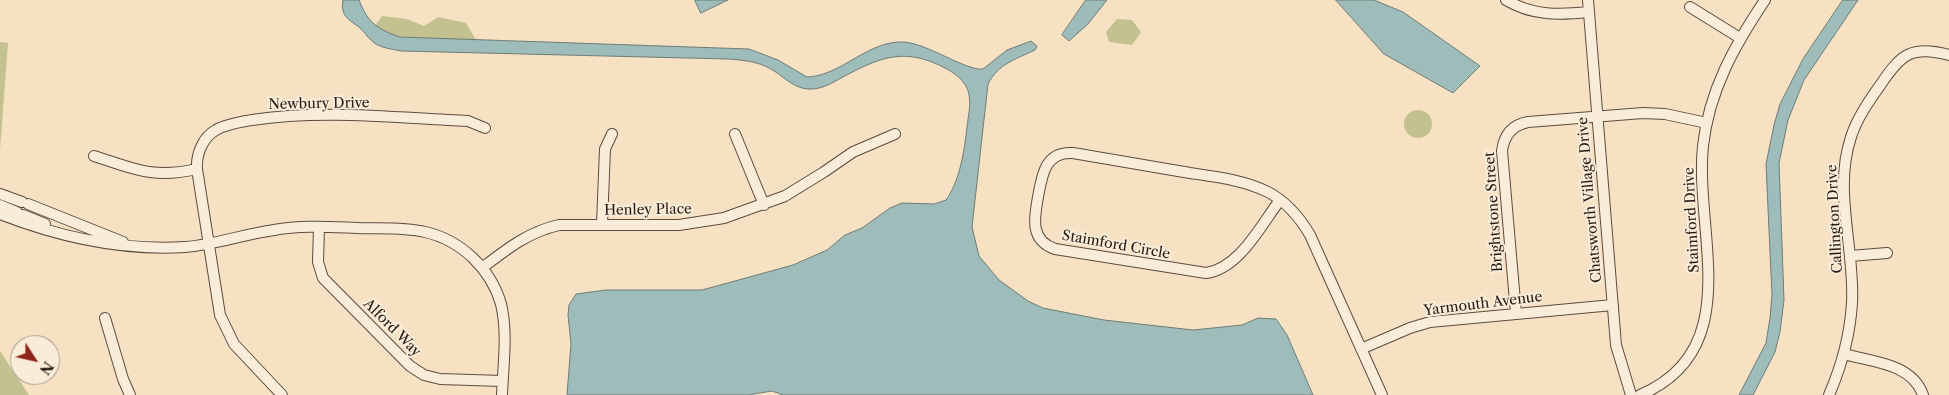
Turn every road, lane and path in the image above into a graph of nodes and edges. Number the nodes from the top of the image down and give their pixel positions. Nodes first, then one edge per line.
1 (1506, 0) edge
2 (1588, 0) edge
3 (1765, 0) edge
4 (1690, 7) dead end
5 (1589, 12) junction
6 (1740, 38) junction
7 (1949, 55) edge
8 (1597, 117) junction
9 (1707, 123) junction
10 (485, 128) dead end
11 (612, 134) dead end
12 (735, 134) dead end
13 (895, 134) dead end
14 (94, 156) dead end
15 (197, 169) junction
16 (0, 194) edge
17 (1280, 200) junction
18 (0, 205) edge
19 (764, 205) junction
20 (0, 214) edge
21 (602, 224) junction
22 (319, 227) junction
23 (74, 237) junction
24 (129, 244) junction
25 (208, 244) junction
26 (1887, 253) dead end
27 (1850, 256) junction
28 (482, 268) junction
29 (1613, 305) junction
30 (1516, 313) junction
31 (105, 318) dead end
32 (1361, 349) junction
33 (1844, 354) junction
34 (502, 381) junction
35 (130, 395) edge
36 (282, 395) edge
37 (502, 395) edge
38 (1382, 395) edge
39 (1631, 395) edge
40 (1640, 395) edge
41 (1829, 395) edge
42 (1923, 395) edge

1 - 5 street
2 - 5 street, Chatsworth Village Drive
3 - 6 street, Staimford Drive
4 - 6 street
5 - 8 street, Chatsworth Village Drive
6 - 9 street, Staimford Drive
7 - 27 street, Callington Drive
8 - 9 street, Brightstone Street
8 - 29 street, Chatsworth Village Drive
8 - 30 street, Brightstone Street
9 - 40 street, Staimford Drive
10 - 15 street, Newbury Drive
11 - 21 street
12 - 19 street
13 - 19 street, Henley Place
14 - 15 street
15 - 25 street, Newbury Drive
16 - 24 street
17 - 17 street, Staimford Circle
17 - 32 street
18 - 23 street
19 - 21 street, Henley Place
20 - 23 street
21 - 28 street, Henley Place
22 - 25 street
22 - 28 street
22 - 34 street, Alford Way
23 - 24 street
24 - 25 street
25 - 36 street, Newbury Drive
26 - 27 street
27 - 33 street, Callington Drive
28 - 34 street
29 - 30 street, Yarmouth Avenue
29 - 39 street, Chatsworth Village Drive
30 - 32 street, Yarmouth Avenue
31 - 35 street
32 - 38 street
33 - 41 street, Callington Drive
33 - 42 street
34 - 37 street

